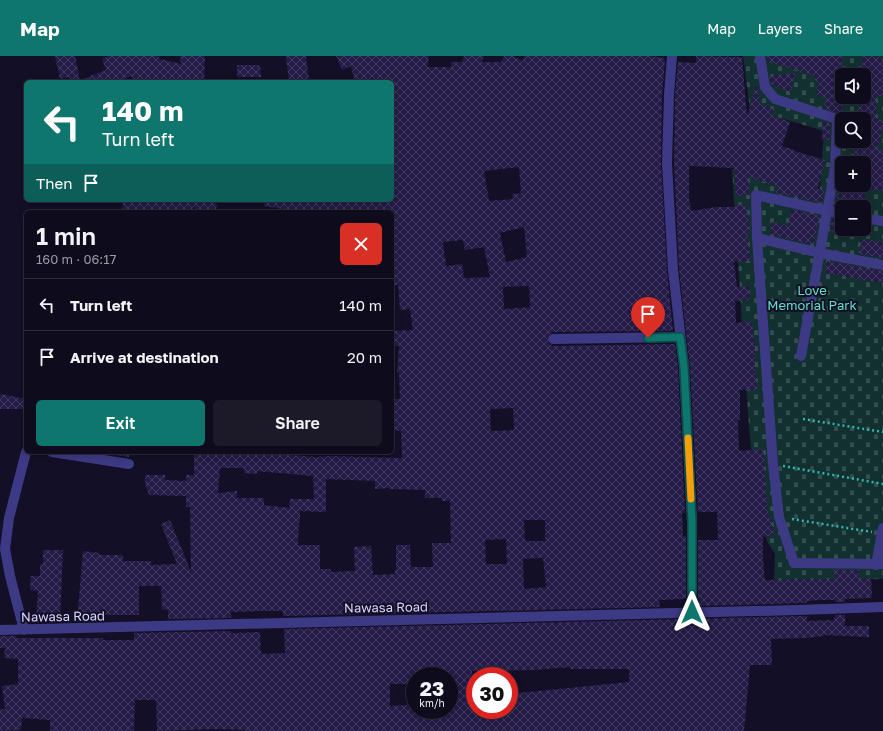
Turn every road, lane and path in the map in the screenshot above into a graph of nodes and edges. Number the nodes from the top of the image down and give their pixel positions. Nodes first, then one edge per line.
1 (672, 56) edge
2 (760, 56) edge
3 (828, 212) junction
4 (835, 213) edge
5 (871, 219) edge
6 (883, 221) edge
7 (757, 238) junction
8 (820, 253) junction
9 (883, 265) edge
10 (680, 337) junction
11 (553, 339) dead end
12 (800, 356) dead end
13 (803, 418) dead end
14 (883, 432) edge
15 (25, 454) edge
16 (65, 454) edge
17 (129, 464) dead end
18 (773, 464) junction
19 (883, 484) edge
20 (778, 517) junction
21 (882, 531) edge
22 (879, 565) edge
23 (883, 607) edge
24 (692, 612) junction
25 (0, 630) edge
26 (24, 630) junction

1 - 10 street
2 - 3 street
3 - 4 street
3 - 7 street
3 - 8 street
5 - 6 street
7 - 8 street
7 - 18 street
8 - 9 street
8 - 12 street
10 - 11 street
10 - 24 street
13 - 14 path
15 - 26 street
16 - 17 street
18 - 19 path
18 - 20 street
20 - 21 path
20 - 22 street
21 - 22 street
23 - 24 street, Nawasa Road
24 - 26 street, Nawasa Road
25 - 26 street, Nawasa Road

